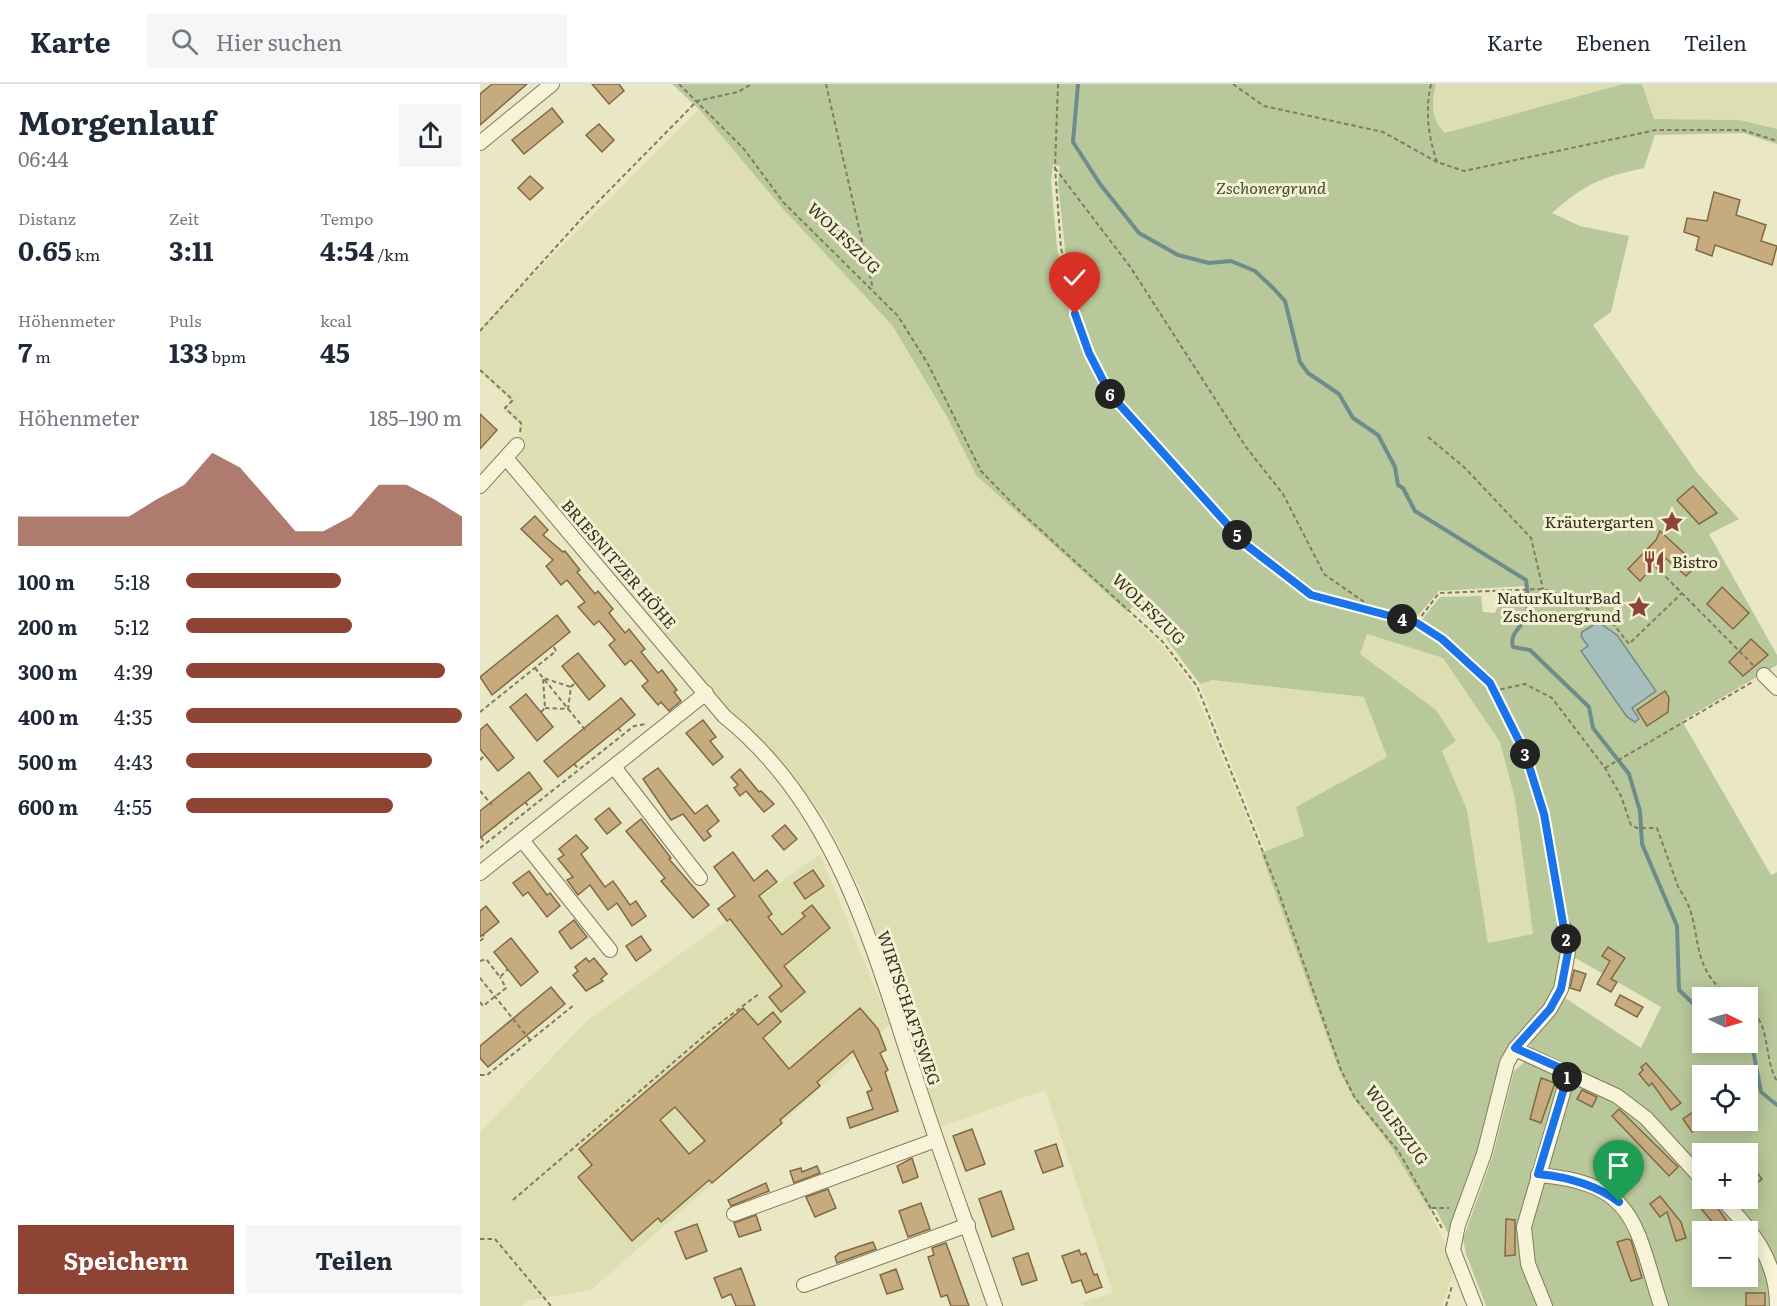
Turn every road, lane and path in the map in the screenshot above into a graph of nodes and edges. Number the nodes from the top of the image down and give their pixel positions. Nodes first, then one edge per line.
1 (552, 84) edge
2 (680, 84) edge
3 (752, 84) edge
4 (826, 84) edge
5 (1058, 84) edge
6 (1233, 84) edge
7 (1431, 84) edge
8 (697, 101) junction
9 (1777, 141) edge
10 (480, 143) edge
11 (1437, 162) junction
12 (1055, 168) junction
13 (873, 289) junction
14 (480, 331) edge
15 (480, 370) edge
16 (1428, 437) dead end
17 (517, 445) joint
18 (506, 458) junction
19 (480, 486) edge
20 (1655, 566) dead end
21 (1543, 589) junction
22 (1682, 593) junction
23 (1379, 613) junction
24 (1417, 623) junction
25 (553, 646) dead end
26 (535, 668) junction
27 (1764, 675) junction
28 (543, 678) junction
29 (509, 681) dead end
30 (575, 683) dead end
31 (513, 686) junction
32 (571, 687) junction
33 (1777, 688) edge
34 (1493, 691) junction
35 (706, 693) junction
36 (545, 708) junction
37 (568, 709) junction
38 (480, 712) edge
39 (541, 712) dead end
40 (664, 727) junction
41 (618, 728) dead end
42 (586, 731) dead end
43 (623, 734) junction
44 (753, 739) joint
45 (485, 755) dead end
46 (480, 760) edge
47 (574, 764) dead end
48 (614, 767) junction
49 (1605, 768) junction
50 (579, 769) junction
51 (480, 791) edge
52 (525, 802) dead end
53 (492, 805) dead end
54 (530, 808) junction
55 (481, 837) edge
56 (522, 840) junction
57 (485, 843) junction
58 (480, 848) edge
59 (480, 873) edge
60 (700, 878) dead end
61 (1564, 928) joint
62 (483, 935) dead end
63 (480, 942) edge
64 (610, 950) dead end
65 (480, 961) edge
66 (508, 969) dead end
67 (500, 976) junction
68 (480, 978) edge
69 (1716, 987) edge
70 (760, 993) dead end
71 (495, 997) junction
72 (480, 1002) edge
73 (574, 1005) dead end
74 (1758, 1020) edge
75 (530, 1040) junction
76 (1515, 1048) junction
77 (504, 1053) dead end
78 (508, 1058) junction
79 (1569, 1072) junction
80 (480, 1075) edge
81 (1777, 1081) edge
82 (936, 1140) junction
83 (1692, 1168) edge
84 (1538, 1174) junction
85 (513, 1200) dead end
86 (1464, 1206) junction
87 (1432, 1208) junction
88 (1732, 1209) edge
89 (734, 1214) dead end
90 (968, 1226) junction
91 (480, 1239) edge
92 (1454, 1250) junction
93 (804, 1284) dead end
94 (551, 1306) edge
95 (995, 1306) edge
96 (1475, 1306) edge
97 (1545, 1306) edge
98 (1661, 1306) edge
99 (1777, 1306) edge

1 - 10 street
2 - 8 path, WOLFSZUG
3 - 8 path
4 - 13 path
5 - 12 path
6 - 11 path
7 - 11 path
8 - 13 path, WOLFSZUG
8 - 14 path
9 - 11 path
12 - 23 path
12 - 23 path
13 - 87 path, WOLFSZUG
15 - 17 path
16 - 21 path
17 - 18 street
18 - 19 street
18 - 35 street, BRIESNITZER HÖHE
20 - 22 path
21 - 22 path
21 - 24 path
22 - 27 path
23 - 24 path
24 - 34 path
25 - 26 path
26 - 28 path
26 - 31 path
27 - 33 street
27 - 49 path
28 - 32 path
28 - 36 path
28 - 37 path
29 - 31 path
30 - 32 path
31 - 38 path
32 - 37 path
34 - 49 path
34 - 61 path
35 - 40 street
35 - 44 street, BRIESNITZER HÖHE
36 - 37 path
36 - 39 path
37 - 42 path
40 - 43 path
40 - 48 street
41 - 43 path
43 - 50 path
44 - 82 street, WIRTSCHAFTSWEG
45 - 46 path
47 - 50 path
48 - 56 street
48 - 60 street
49 - 69 path
50 - 54 path
51 - 53 path
52 - 54 path
54 - 57 path
55 - 57 path
56 - 59 street
56 - 64 street
57 - 58 path
61 - 76 street
62 - 63 path
65 - 67 path
66 - 67 path
67 - 71 path
68 - 71 path
70 - 85 path
71 - 72 path
71 - 75 path
73 - 75 path
74 - 81 path
75 - 78 path
76 - 79 street
76 - 86 street
77 - 78 path
78 - 80 path
79 - 83 street
79 - 84 street
82 - 89 street
82 - 90 street, WIRTSCHAFTSWEG
84 - 97 street
84 - 98 street
86 - 87 path
86 - 92 street
87 - 92 path, WOLFSZUG
88 - 99 street
90 - 93 street
90 - 95 street, WIRTSCHAFTSWEG
91 - 94 path
92 - 96 street

